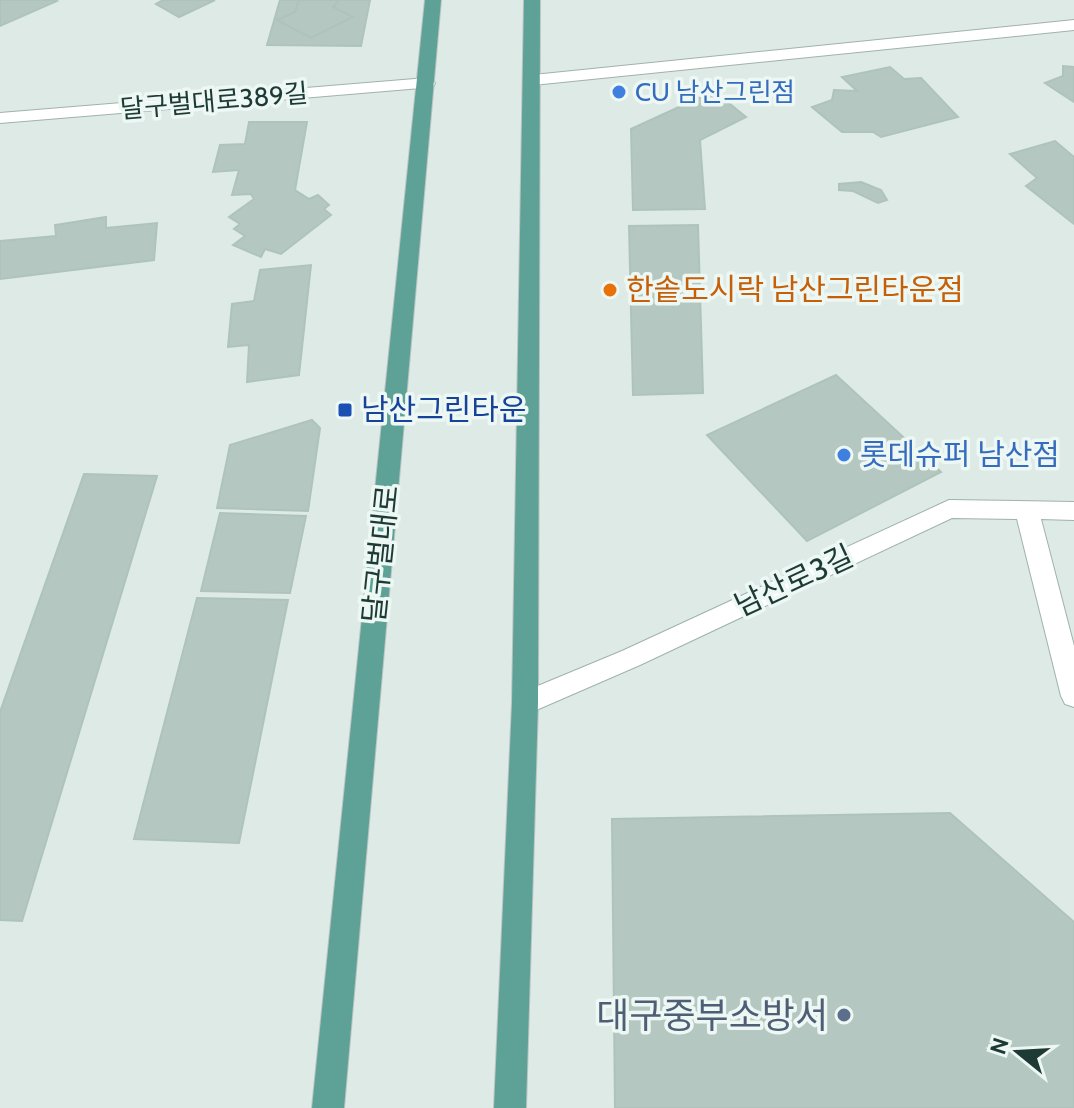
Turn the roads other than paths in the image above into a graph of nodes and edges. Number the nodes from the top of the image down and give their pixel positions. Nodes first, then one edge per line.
1 (433, 0) edge
2 (532, 0) edge
3 (1074, 25) edge
4 (533, 80) junction
5 (427, 83) junction
6 (0, 118) edge
7 (1027, 511) junction
8 (1074, 511) edge
9 (1074, 696) edge
10 (525, 703) junction
11 (328, 1108) edge
12 (510, 1108) edge

1 - 5 main road, 달구벌대로
2 - 4 main road
3 - 4 street
4 - 10 main road
5 - 6 street, 달구벌대로389길
5 - 11 main road, 달구벌대로
7 - 8 street, 남산로3길
7 - 9 street
7 - 10 street, 남산로3길
10 - 12 main road

